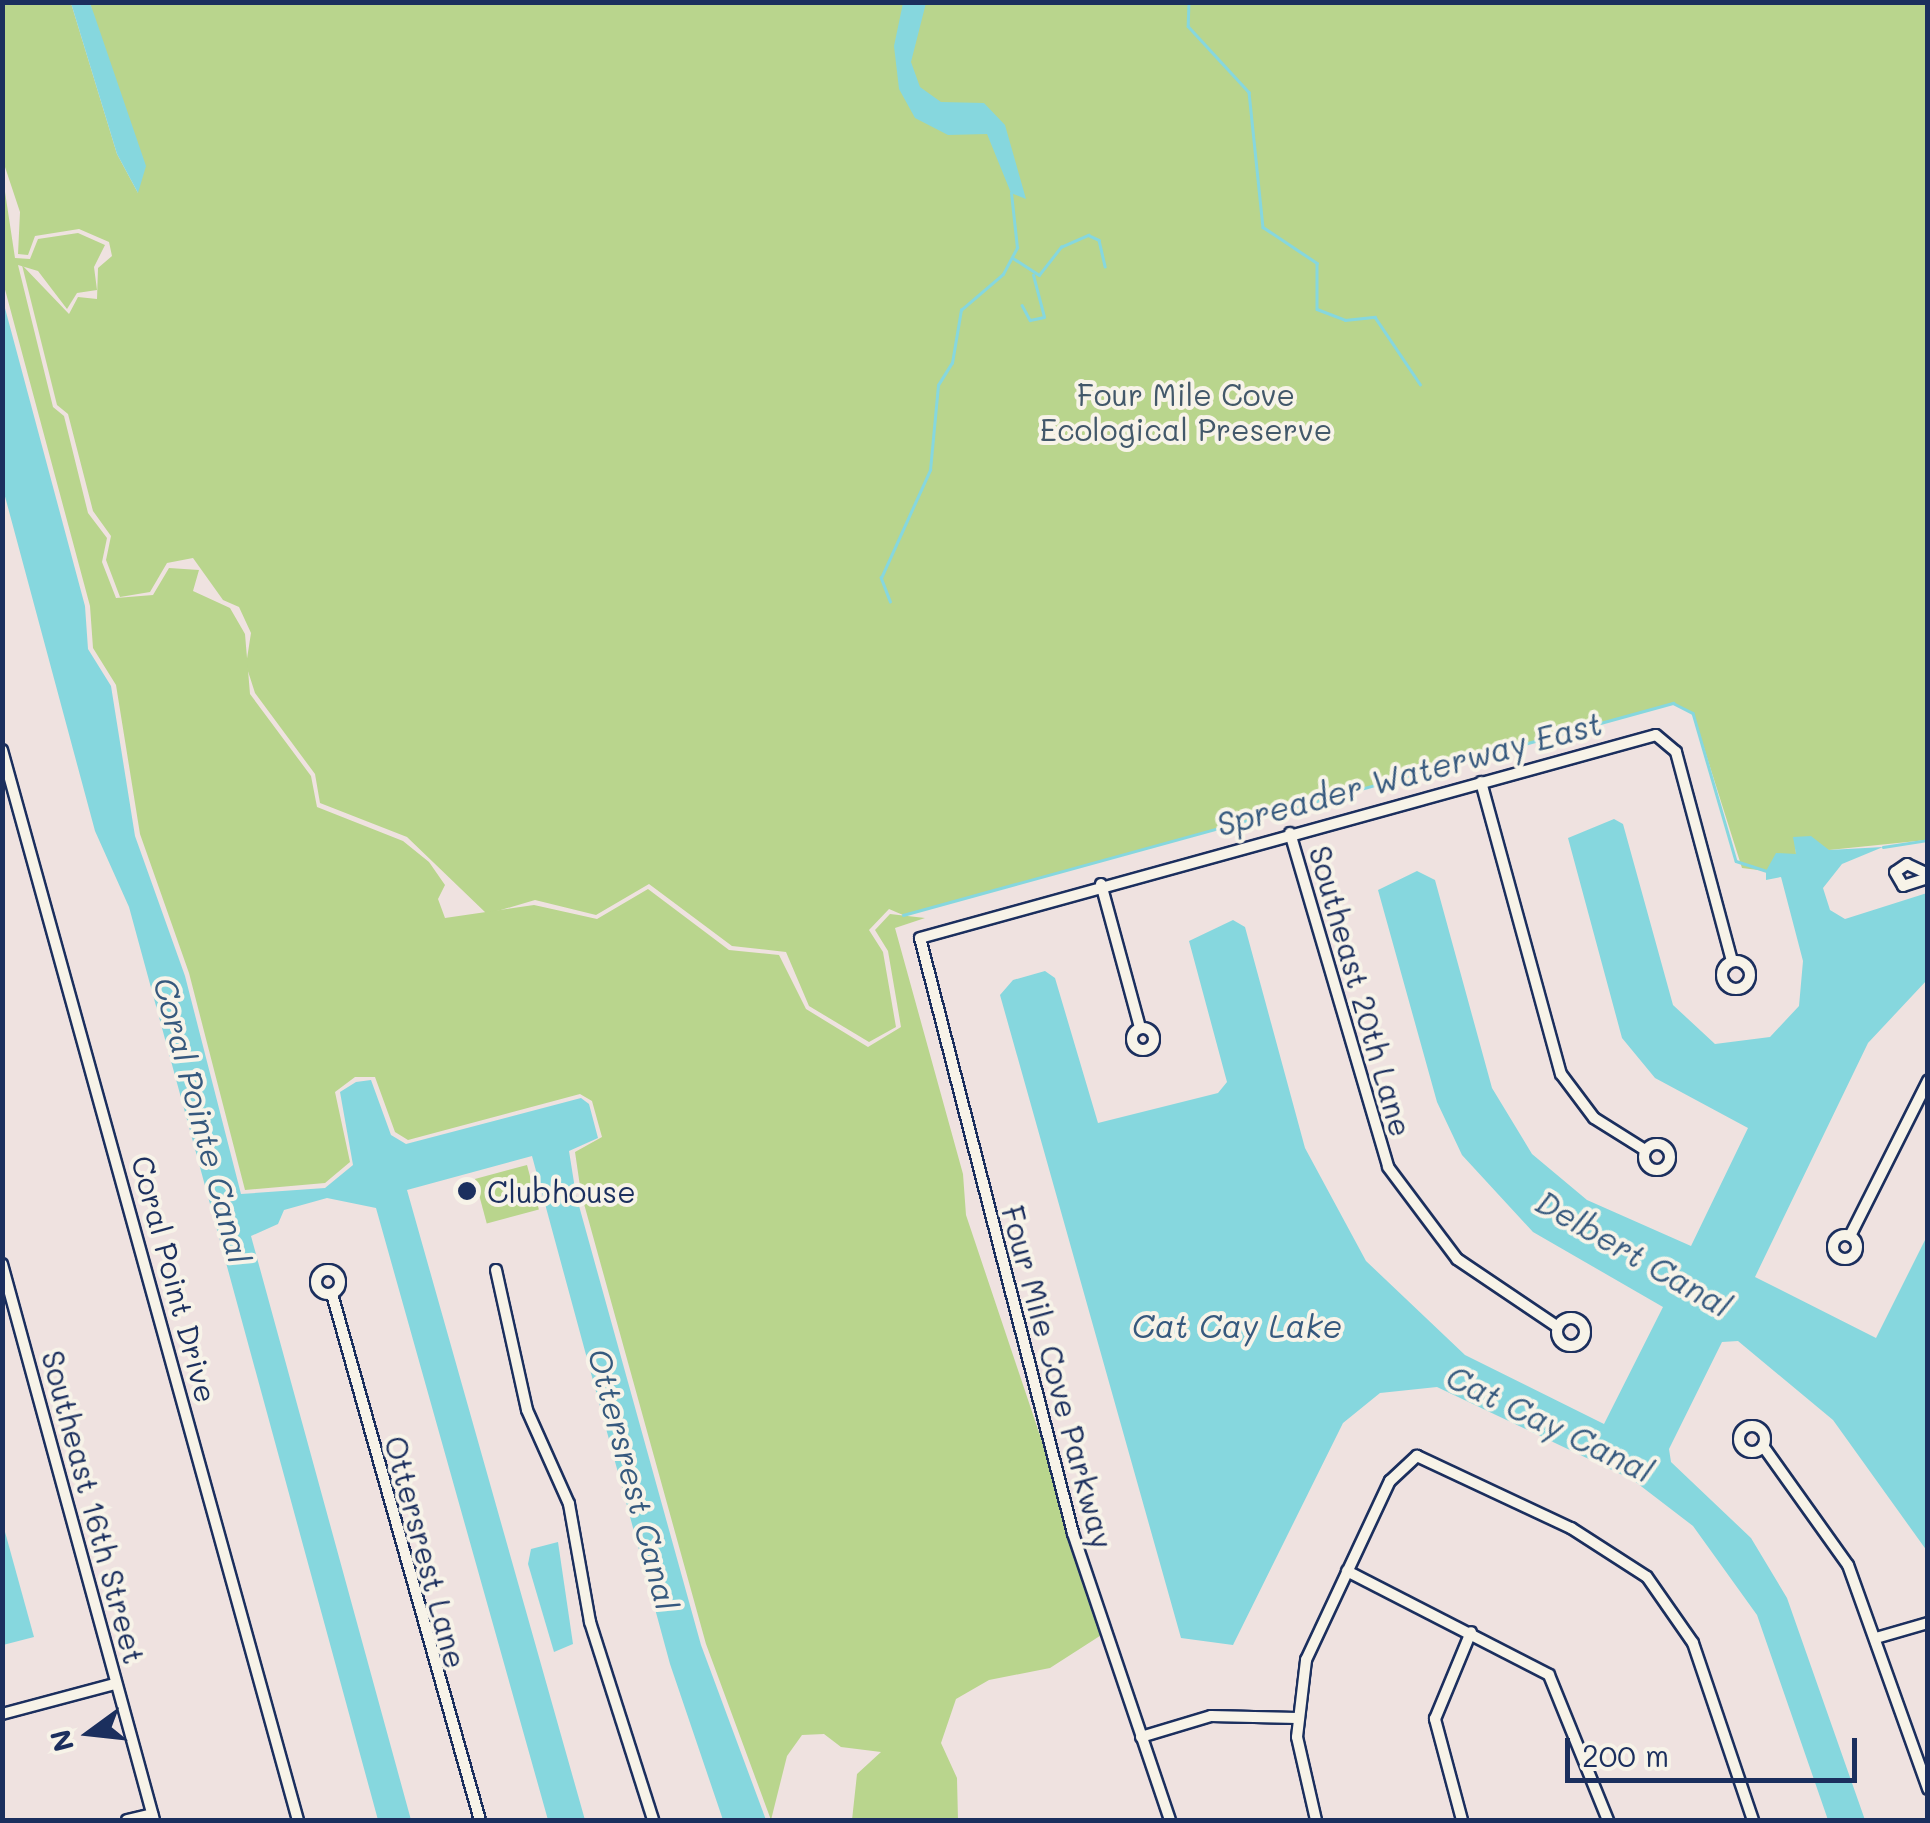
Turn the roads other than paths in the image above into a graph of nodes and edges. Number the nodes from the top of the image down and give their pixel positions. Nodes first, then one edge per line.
1 (2, 750) edge
2 (1481, 782) junction
3 (1290, 833) junction
4 (1101, 884) junction
5 (1732, 961) dead end
6 (1140, 1028) dead end
7 (1928, 1081) edge
8 (1645, 1150) dead end
9 (1850, 1236) dead end
10 (2, 1264) edge
11 (496, 1270) dead end
12 (332, 1294) dead end
13 (1555, 1325) dead end
14 (1763, 1446) dead end
15 (1348, 1571) junction
16 (1928, 1623) edge
17 (1471, 1632) junction
18 (1876, 1638) junction
19 (115, 1684) junction
20 (2, 1714) edge
21 (1297, 1718) junction
22 (1142, 1737) junction
23 (1924, 1768) edge
24 (1928, 1789) edge
25 (153, 1817) edge
26 (126, 1820) edge
27 (298, 1820) edge
28 (480, 1820) edge
29 (653, 1820) edge
30 (1170, 1820) edge
31 (1316, 1820) edge
32 (1462, 1820) edge
33 (1608, 1820) edge
34 (1754, 1820) edge

1 - 27 street, Coral Point Drive
2 - 3 street
2 - 5 street
2 - 8 street
3 - 4 street
3 - 13 street, Southeast 20th Lane
4 - 6 street
4 - 22 street, Four Mile Cove Parkway
7 - 9 street
10 - 19 street, Southeast 16th Street
11 - 29 street
12 - 28 street, Ottersrest Lane
14 - 18 street
15 - 17 street
15 - 21 street
15 - 34 street
16 - 18 street
17 - 32 street
17 - 33 street
18 - 23 street
19 - 20 street
19 - 25 street, Southeast 16th Street
21 - 22 street
21 - 31 street
22 - 30 street, Four Mile Cove Parkway
23 - 24 street
25 - 26 street

